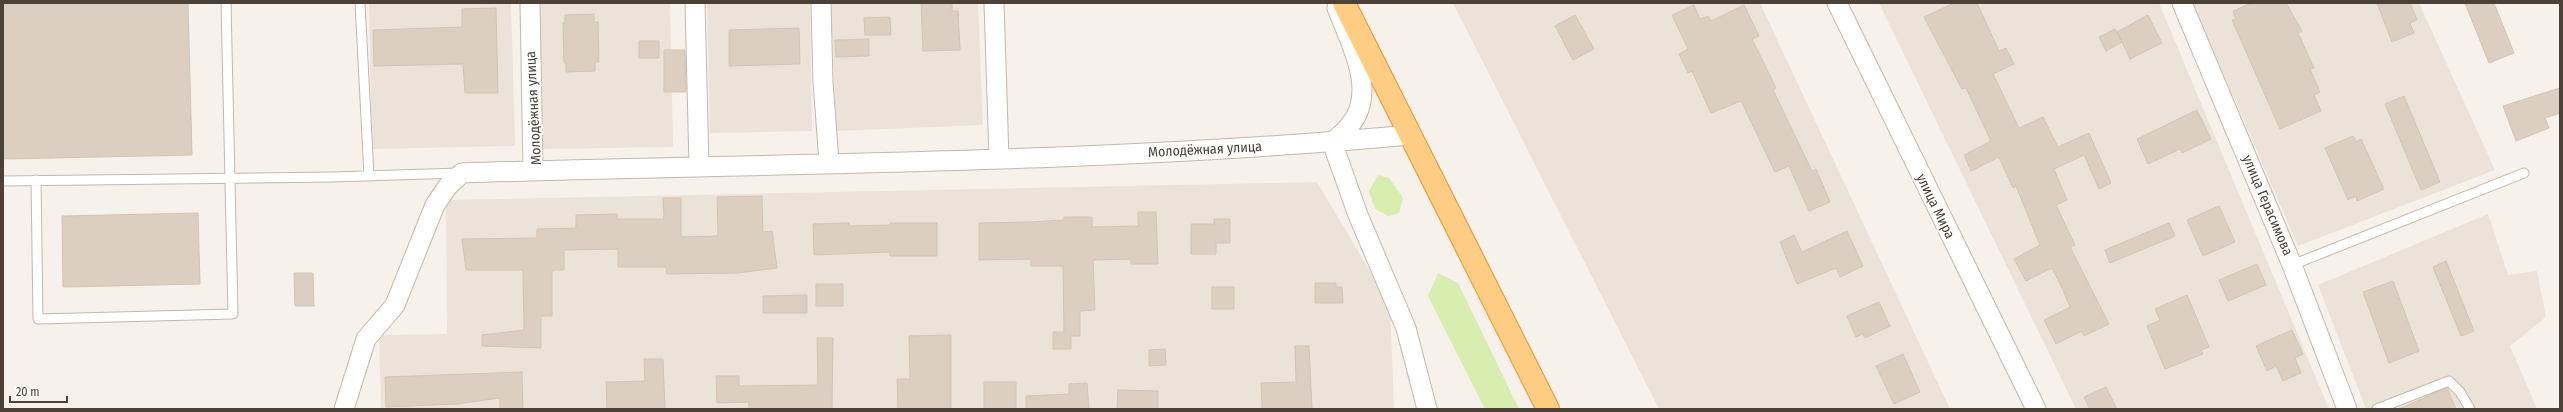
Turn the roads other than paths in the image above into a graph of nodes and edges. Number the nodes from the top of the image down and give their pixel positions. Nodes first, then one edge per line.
1 (226, 3) edge
2 (360, 3) edge
3 (530, 3) edge
4 (695, 3) edge
5 (821, 3) edge
6 (994, 3) edge
7 (1336, 3) edge
8 (1344, 3) edge
9 (1837, 3) edge
10 (2182, 3) edge
11 (1410, 135) junction
12 (1332, 142) junction
13 (999, 159) junction
14 (829, 162) junction
15 (699, 167) junction
16 (533, 171) junction
17 (462, 173) junction
18 (2524, 173) dead end
19 (369, 176) junction
20 (231, 178) junction
21 (36, 180) junction
22 (3, 181) edge
23 (2292, 265) junction
24 (344, 409) edge
25 (1427, 409) edge
26 (1548, 409) edge
27 (2036, 409) edge
28 (2347, 409) edge
29 (2377, 409) edge
30 (2470, 409) edge

1 - 20 lane
2 - 19 lane
3 - 16 street, Молодёжная улица
4 - 15 street
5 - 14 street
6 - 13 street
7 - 12 street
8 - 11 highway
9 - 27 street, улица Мира
10 - 23 street, улица Герасимова
11 - 12 street, Молодёжная улица
11 - 26 highway
12 - 13 street, Молодёжная улица
12 - 25 street
13 - 14 street, Молодёжная улица
14 - 15 street, Молодёжная улица
15 - 16 street, Молодёжная улица
16 - 17 street
17 - 19 lane
17 - 24 street
18 - 23 lane
19 - 20 lane
20 - 21 lane
20 - 21 lane
21 - 22 lane
23 - 28 street, улица Герасимова
29 - 30 lane

